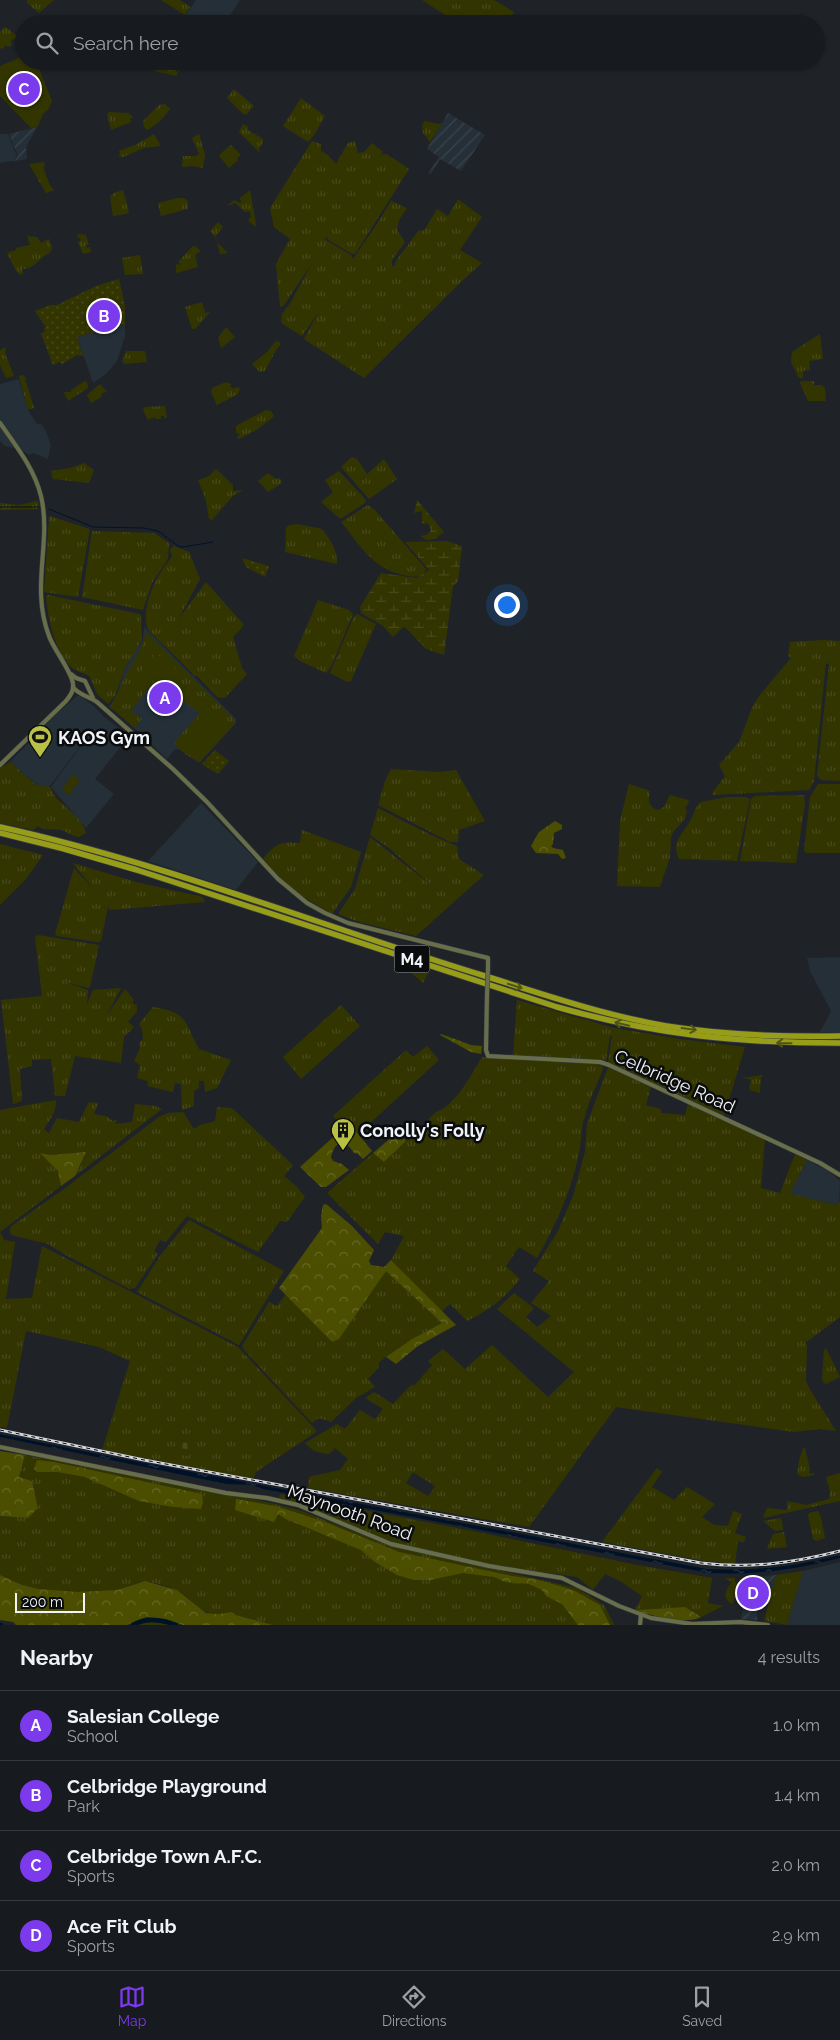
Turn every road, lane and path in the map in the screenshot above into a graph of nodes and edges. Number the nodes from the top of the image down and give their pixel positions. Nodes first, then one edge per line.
1 (0, 423) edge
2 (63, 664) junction
3 (79, 679) junction
4 (73, 686) junction
5 (87, 686) junction
6 (80, 693) junction
7 (66, 701) junction
8 (97, 702) junction
9 (0, 765) edge
10 (0, 827) edge
11 (0, 833) edge
12 (840, 1036) edge
13 (840, 1043) edge
14 (840, 1175) edge
15 (0, 1447) edge
16 (641, 1614) junction
17 (640, 1625) edge
18 (768, 1625) edge

1 - 2 main road
2 - 3 main road
2 - 4 main road
3 - 4 main road
3 - 5 main road
4 - 6 main road
4 - 7 main road
5 - 6 main road
5 - 8 main road
6 - 7 main road
6 - 8 main road
7 - 9 main road
8 - 14 main road, Celbridge Road, bridge
10 -> 12 highway, M4
13 -> 11 highway, M4
15 - 16 main road, Maynooth Road
16 - 17 main road
16 - 18 main road, Maynooth Road

